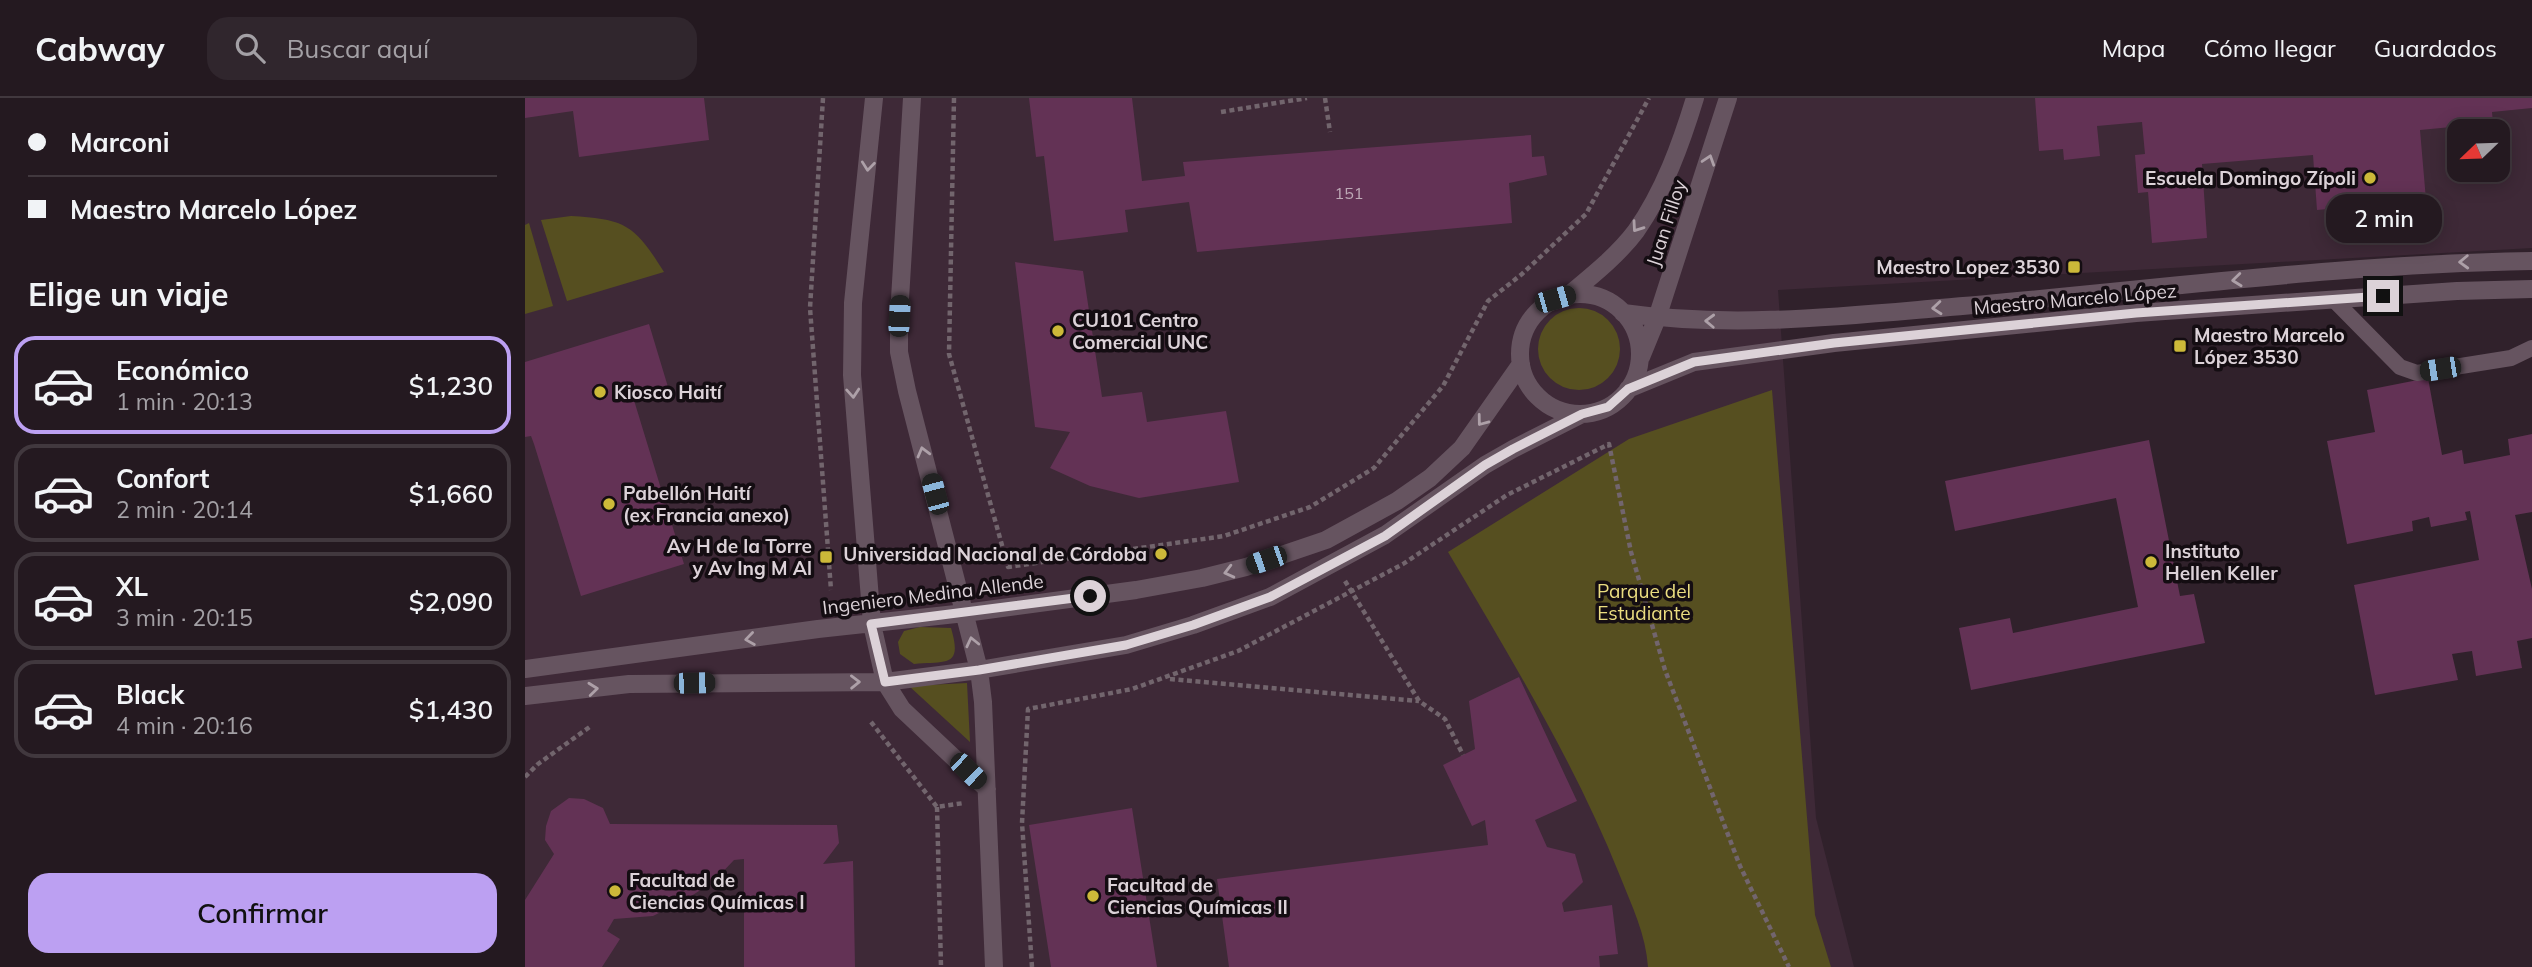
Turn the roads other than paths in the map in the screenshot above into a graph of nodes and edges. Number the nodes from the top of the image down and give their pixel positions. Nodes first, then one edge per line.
1 (874, 98) edge
2 (912, 98) edge
3 (1695, 98) edge
4 (1728, 98) edge
5 (2532, 261) edge
6 (2532, 289) edge
7 (1570, 295) junction
8 (2334, 300) junction
9 (1623, 313) junction
10 (1657, 318) junction
11 (2532, 348) edge
12 (1640, 360) junction
13 (1521, 364) junction
14 (1628, 389) junction
15 (1582, 414) junction
16 (965, 613) junction
17 (871, 624) junction
18 (525, 669) edge
19 (979, 670) junction
20 (885, 682) junction
21 (525, 696) edge
22 (987, 795) junction
23 (993, 967) edge

1 -> 17 street
16 -> 2 street
3 -> 7 street, Juan Filloy
10 -> 4 street, Juan Filloy
5 -> 10 street, Maestro Marcelo López
6 - 8 street, Maestro Marcelo López
7 - 9 street
7 - 13 street
8 - 11 lane
8 - 14 street, Maestro Marcelo López
9 - 10 street, Maestro Marcelo López
9 - 12 street
10 - 12 street, Juan Filloy
12 - 14 street
13 - 15 street
13 -> 16 street, Ingeniero Medina Allende
14 - 15 street
15 - 19 street
16 - 17 street, Ingeniero Medina Allende
19 -> 16 street
17 -> 18 street, Ingeniero Medina Allende
17 - 20 street
19 - 20 street
19 - 22 street
21 -> 20 street
20 - 22 street
22 - 23 street

